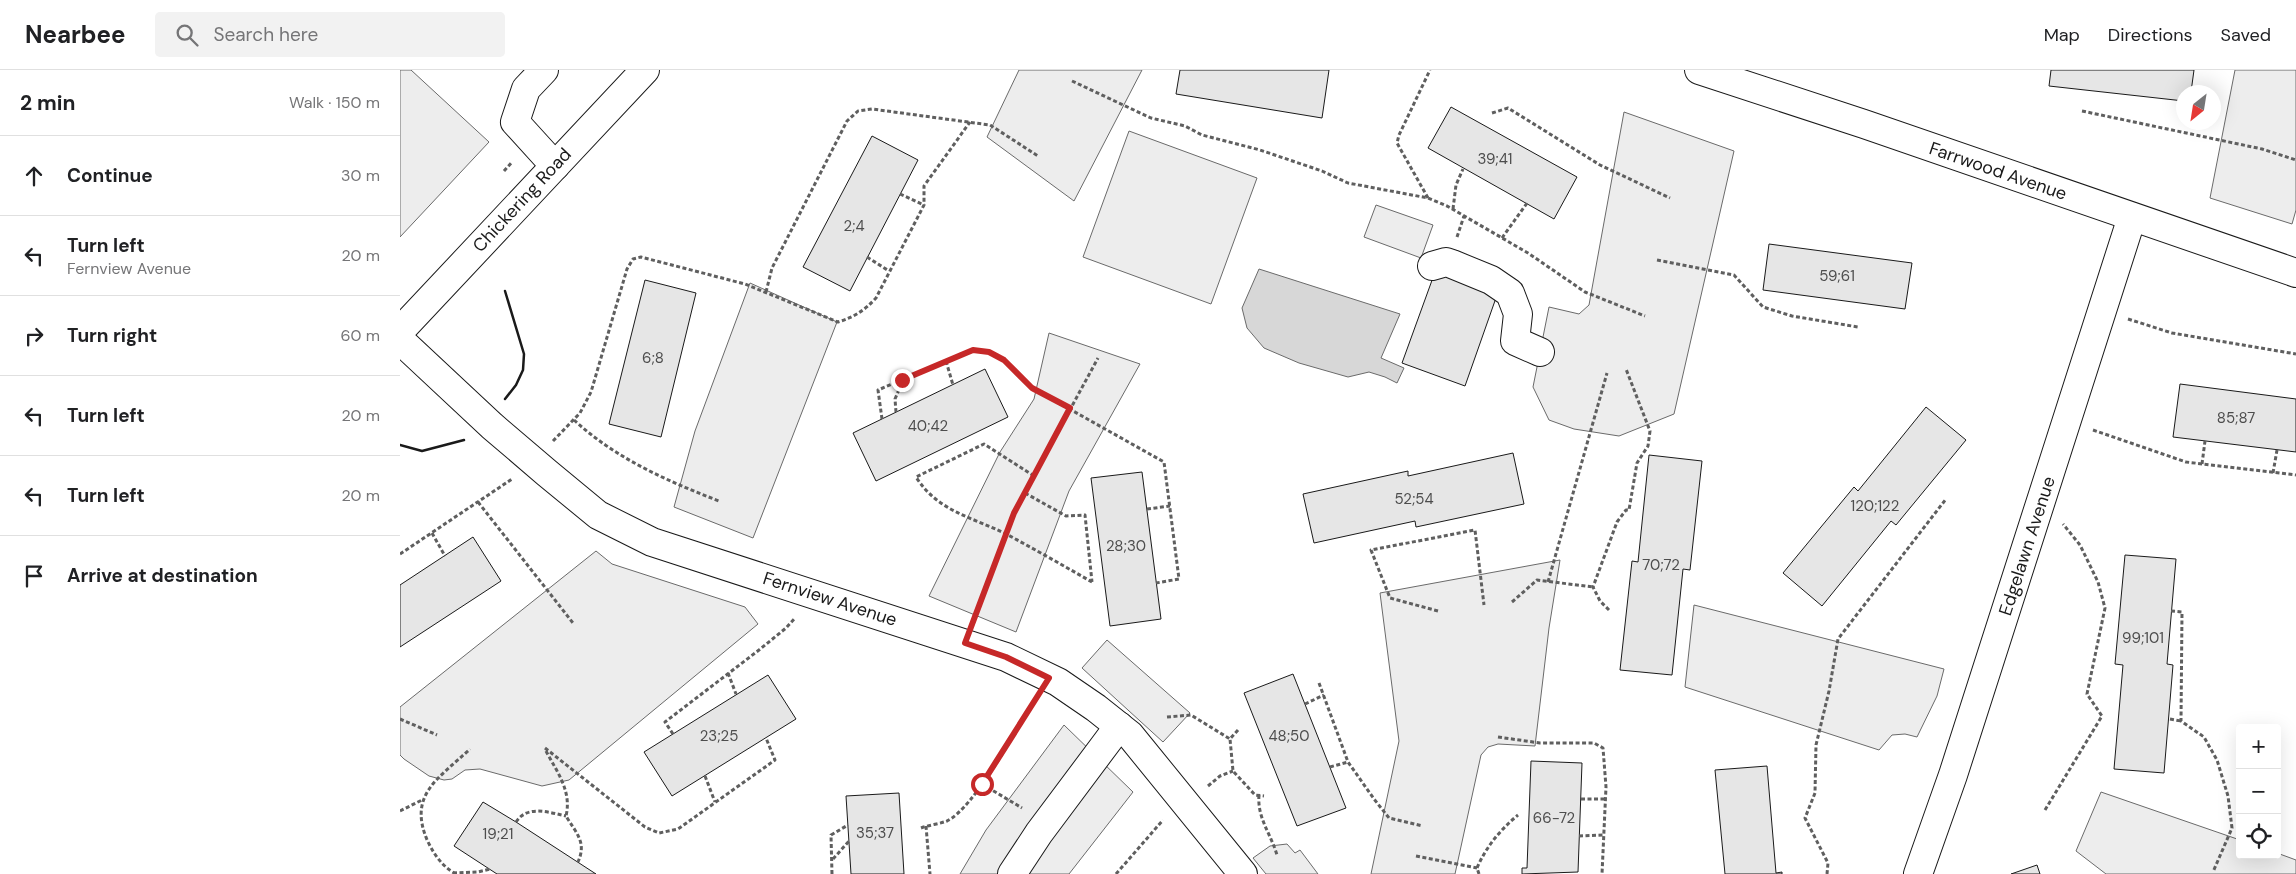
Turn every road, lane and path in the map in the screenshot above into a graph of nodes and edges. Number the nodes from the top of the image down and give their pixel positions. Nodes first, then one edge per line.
1 (544, 70) edge
2 (645, 70) edge
3 (1430, 70) edge
4 (1699, 70) edge
5 (1072, 81) dead end
6 (2082, 112) dead end
7 (1492, 113) dead end
8 (970, 122) junction
9 (1038, 156) dead end
10 (2296, 160) edge
11 (555, 166) junction
12 (1463, 169) dead end
13 (900, 194) dead end
14 (1428, 198) junction
15 (1670, 198) dead end
16 (1527, 204) dead end
17 (924, 205) junction
18 (1453, 209) junction
19 (2132, 217) junction
20 (1502, 238) junction
21 (867, 258) dead end
22 (1657, 260) dead end
23 (1432, 266) dead end
24 (889, 271) junction
25 (2296, 273) edge
26 (766, 292) junction
27 (2102, 310) junction
28 (1645, 316) dead end
29 (1858, 327) dead end
30 (400, 331) edge
31 (400, 340) edge
32 (1540, 352) dead end
33 (2296, 354) edge
34 (1098, 358) dead end
35 (946, 361) junction
36 (1626, 369) dead end
37 (1607, 373) dead end
38 (902, 380) junction
39 (953, 385) dead end
40 (1070, 408) junction
41 (896, 412) dead end
42 (882, 419) dead end
43 (574, 420) junction
44 (2067, 420) junction
45 (2205, 441) dead end
46 (2277, 450) dead end
47 (533, 461) junction
48 (2202, 464) junction
49 (2273, 473) junction
50 (2296, 475) edge
51 (1034, 476) junction
52 (1024, 493) junction
53 (1946, 498) dead end
54 (719, 501) dead end
55 (478, 502) junction
56 (1170, 506) junction
57 (1147, 508) dead end
58 (2038, 512) junction
59 (432, 533) junction
60 (1006, 534) junction
61 (400, 554) edge
62 (445, 556) dead end
63 (1548, 582) junction
64 (1156, 583) dead end
65 (1593, 587) junction
66 (809, 591) junction
67 (1512, 602) dead end
68 (1484, 605) dead end
69 (1609, 610) dead end
70 (1438, 611) dead end
71 (2172, 611) dead end
72 (573, 623) dead end
73 (965, 643) junction
74 (728, 673) junction
75 (1049, 678) junction
76 (1319, 683) dead end
77 (736, 694) dead end
78 (1324, 696) junction
79 (1305, 704) dead end
80 (1167, 717) dead end
81 (400, 719) edge
82 (2170, 719) dead end
83 (2181, 721) junction
84 (1119, 726) junction
85 (1238, 730) dead end
86 (673, 734) dead end
87 (437, 735) dead end
88 (1498, 737) dead end
89 (766, 738) dead end
90 (1230, 739) junction
91 (470, 750) dead end
92 (1348, 762) junction
93 (1330, 767) dead end
94 (705, 776) dead end
95 (982, 784) junction
96 (1605, 799) junction
97 (423, 800) junction
98 (1581, 800) dead end
99 (715, 802) junction
100 (1185, 803) junction
101 (2044, 810) dead end
102 (400, 811) edge
103 (566, 816) junction
104 (1518, 816) dead end
105 (516, 822) dead end
106 (1047, 823) junction
107 (848, 825) dead end
108 (926, 826) junction
109 (1423, 826) dead end
110 (921, 828) dead end
111 (1604, 835) junction
112 (1579, 836) dead end
113 (849, 841) dead end
114 (1277, 855) dead end
115 (1416, 856) dead end
116 (832, 859) junction
117 (578, 862) dead end
118 (1477, 868) junction
119 (490, 869) dead end
120 (2213, 872) dead end
121 (455, 873) edge
122 (832, 874) edge
123 (930, 874) edge
124 (1012, 874) edge
125 (1116, 874) edge
126 (1243, 874) edge
127 (1479, 874) edge
128 (1602, 874) edge
129 (1827, 874) edge
130 (1918, 874) edge

1 - 11 street
2 - 11 street, Chickering Road
3 - 14 path
4 - 19 street, Farrwood Avenue
5 - 14 path
6 - 10 path
7 - 15 path
8 - 9 path
8 - 17 path
8 - 26 path
11 - 30 street, Chickering Road
12 - 18 path
13 - 17 path
14 - 18 path
16 - 20 path
17 - 24 path
18 - 20 path
19 - 25 street, Farrwood Avenue
19 - 27 street, Edgelawn Avenue
20 - 28 path
21 - 24 path
22 - 29 path
23 - 32 street
24 - 26 path
26 - 43 path
27 - 33 path
27 - 44 street, Edgelawn Avenue
31 - 47 street, Fernview Avenue
34 - 40 path
35 - 38 path
35 - 39 path
35 - 40 path
36 - 65 path
37 - 63 path
38 - 41 path
38 - 42 path
40 - 51 path
40 - 56 path
43 - 47 path
43 - 54 path
44 - 48 path
44 - 58 street, Edgelawn Avenue
45 - 48 path
46 - 49 path
47 - 55 path
47 - 66 street, Fernview Avenue
48 - 49 path
49 - 50 path
51 - 52 path
51 - 60 path
52 - 60 path
52 - 60 path
53 - 129 path
55 - 59 path
55 - 72 path
56 - 57 path
56 - 64 path
58 - 101 path
58 - 130 street, Edgelawn Avenue
59 - 61 path
59 - 62 path
60 - 73 path
63 - 65 path
63 - 67 path
65 - 69 path
66 - 73 street, Fernview Avenue
66 - 74 path
68 - 70 path
71 - 83 path
73 - 75 street, Fernview Avenue
74 - 77 path
74 - 86 path
75 - 84 street, Fernview Avenue
75 - 95 path
76 - 78 path
78 - 79 path
78 - 92 path
80 - 90 path
81 - 87 path
82 - 83 path
83 - 120 path
84 - 100 street, Fernview Avenue
84 - 106 street
85 - 90 path
88 - 96 path
89 - 99 path
90 - 114 path
91 - 97 path
92 - 93 path
92 - 109 path
94 - 99 path
95 - 106 path
95 - 108 path
96 - 98 path
96 - 111 path
97 - 102 path
97 - 121 path
99 - 103 path
100 - 125 path
100 - 126 street, Fernview Avenue
103 - 105 path
103 - 117 path
104 - 118 path
106 - 124 street
107 - 116 path
108 - 110 path
108 - 123 path
111 - 112 path
111 - 128 path
113 - 116 path
115 - 118 path
116 - 122 path
118 - 127 path
119 - 121 path

